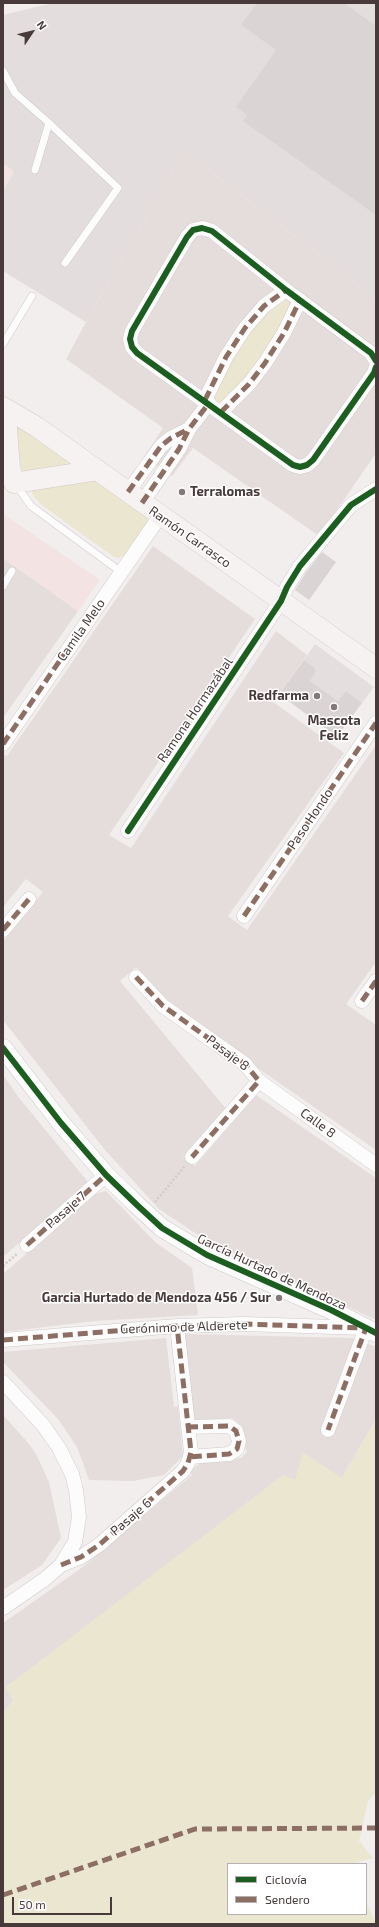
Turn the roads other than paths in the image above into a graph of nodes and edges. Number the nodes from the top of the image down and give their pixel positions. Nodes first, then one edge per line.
1 (3, 71) edge
2 (49, 123) junction
3 (35, 170) dead end
4 (65, 263) dead end
5 (286, 290) junction
6 (32, 296) dead end
7 (300, 300) junction
8 (3, 344) edge
9 (376, 361) edge
10 (376, 367) edge
11 (207, 401) junction
12 (3, 407) edge
13 (221, 412) junction
14 (11, 425) edge
15 (98, 470) junction
16 (8, 484) edge
17 (376, 489) edge
18 (135, 498) junction
19 (160, 516) junction
20 (12, 571) dead end
21 (121, 572) junction
22 (3, 586) edge
23 (281, 601) junction
24 (376, 668) edge
25 (376, 723) edge
26 (3, 744) edge
27 (128, 831) dead end
28 (29, 899) dead end
29 (244, 916) dead end
30 (3, 930) edge
31 (136, 977) dead end
32 (376, 981) edge
33 (362, 1001) dead end
34 (3, 1048) edge
35 (259, 1081) junction
36 (192, 1157) road end
37 (376, 1165) edge
38 (106, 1175) junction
39 (27, 1245) road end
40 (178, 1326) junction
41 (371, 1330) edge
42 (3, 1340) edge
43 (3, 1382) edge
44 (188, 1427) junction
45 (328, 1430) dead end
46 (190, 1457) junction
47 (61, 1565) junction
48 (3, 1608) edge

1 - 2 lane
2 - 3 lane
2 - 4 lane
5 - 7 street
5 - 11 street
5 - 11 street
6 - 8 lane
7 - 9 street
7 - 13 street
10 - 13 street
11 - 13 street
11 - 18 street
12 - 14 main road, Ramón Carrasco
14 - 15 main road, Ramón Carrasco
14 - 16 main road
15 - 16 main road
15 - 18 main road, Ramón Carrasco
16 - 21 lane
17 - 23 street, Ramona Hormazábal
18 - 19 main road, Ramón Carrasco
19 - 21 street, Camila Melo
19 - 23 main road, Ramón Carrasco
20 - 22 lane
21 - 26 street, Camila Melo
23 - 24 main road, Ramón Carrasco
23 - 27 street, Ramona Hormazábal
25 - 29 street, Paso Hondo
28 - 30 street
31 - 35 street, Pasaje 8
32 - 33 street
34 - 38 street, García Hurtado de Mendoza
35 - 36 street, Pasaje 8
35 - 37 street, Calle 8
38 - 39 street, Pasaje 7
38 - 41 street, García Hurtado de Mendoza
40 - 41 street, Gerónimo de Alderete
40 - 42 street, Gerónimo de Alderete
40 - 44 street
41 - 45 street
43 - 47 street
44 - 46 street
44 - 46 street
46 - 47 street, Pasaje 6
47 - 48 street

